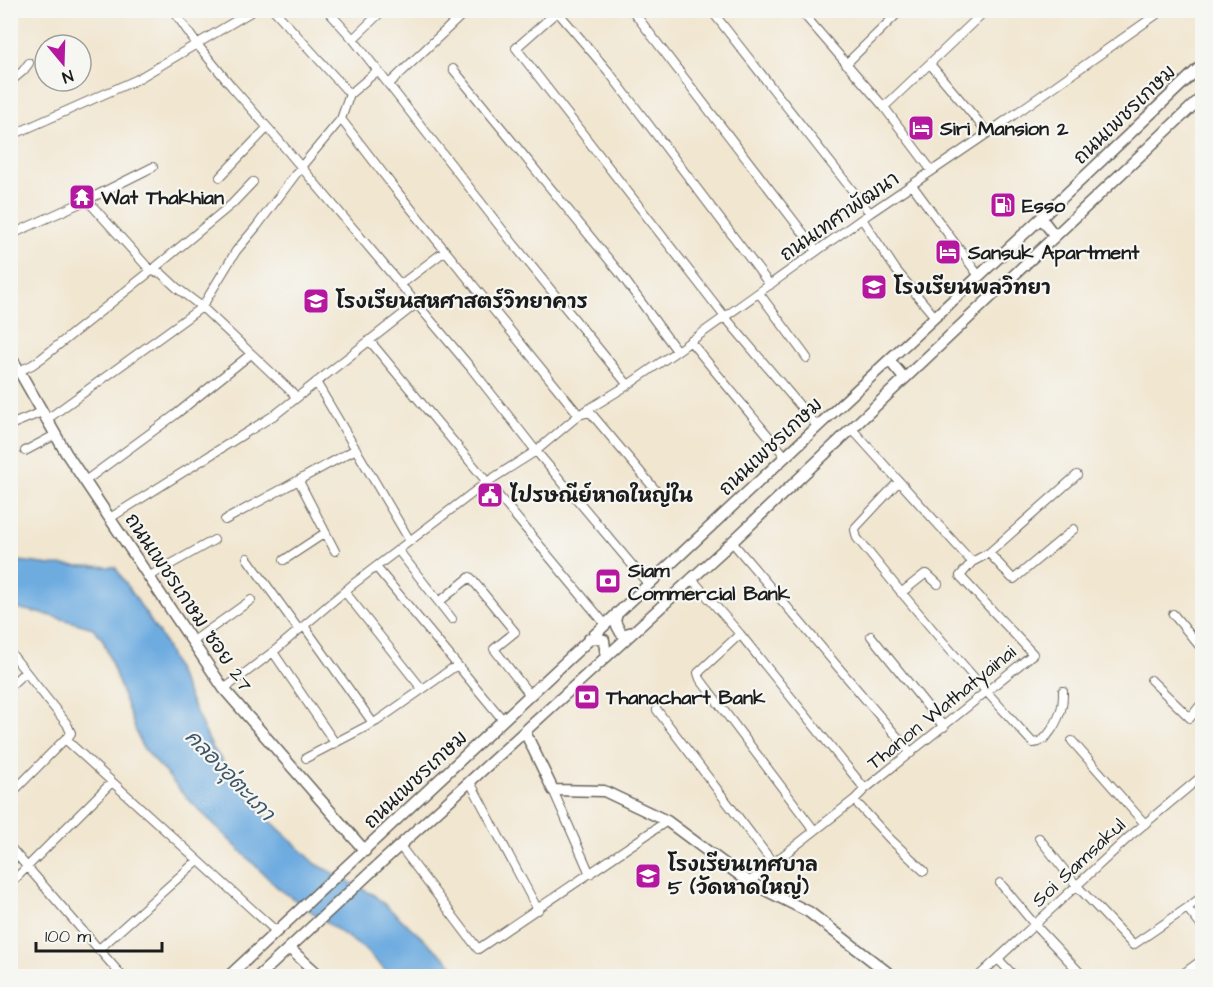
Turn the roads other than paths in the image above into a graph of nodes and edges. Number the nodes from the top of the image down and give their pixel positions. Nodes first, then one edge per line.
1 (173, 10) edge
2 (254, 10) edge
3 (274, 10) edge
4 (327, 10) edge
5 (383, 10) edge
6 (467, 10) edge
7 (632, 10) edge
8 (711, 10) edge
9 (800, 10) edge
10 (901, 10) edge
11 (986, 10) edge
12 (1163, 10) edge
13 (558, 11) edge
14 (243, 13) edge
15 (353, 39) junction
16 (196, 43) junction
17 (29, 63) dead end
18 (846, 64) junction
19 (930, 64) junction
20 (1203, 64) edge
21 (453, 69) dead end
22 (377, 71) junction
23 (10, 82) edge
24 (389, 84) junction
25 (350, 94) junction
26 (1203, 97) edge
27 (884, 107) junction
28 (340, 119) junction
29 (267, 128) junction
30 (988, 133) junction
31 (10, 136) edge
32 (153, 167) dead end
33 (301, 167) junction
34 (932, 171) junction
35 (220, 177) dead end
36 (253, 182) dead end
37 (912, 185) junction
38 (87, 200) junction
39 (866, 216) junction
40 (1041, 218) junction
41 (10, 235) edge
42 (1056, 236) junction
43 (817, 250) junction
44 (445, 251) junction
45 (152, 271) junction
46 (979, 276) junction
47 (400, 285) junction
48 (771, 285) junction
49 (759, 293) junction
50 (416, 304) junction
51 (202, 307) junction
52 (725, 317) junction
53 (935, 317) junction
54 (369, 340) junction
55 (690, 341) junction
56 (677, 351) junction
57 (251, 354) junction
58 (10, 355) edge
59 (807, 358) dead end
60 (889, 360) junction
61 (15, 374) edge
62 (904, 378) junction
63 (316, 382) junction
64 (628, 385) junction
65 (297, 397) junction
66 (579, 415) junction
67 (44, 416) junction
68 (10, 425) edge
69 (818, 426) junction
70 (851, 428) junction
71 (55, 435) junction
72 (356, 449) junction
73 (25, 451) dead end
74 (536, 451) junction
75 (785, 456) junction
76 (1077, 475) dead end
77 (86, 481) junction
78 (299, 481) junction
79 (900, 481) junction
80 (488, 482) junction
81 (658, 493) dead end
82 (110, 518) junction
83 (225, 520) dead end
84 (1074, 529) dead end
85 (325, 533) junction
86 (214, 540) dead end
87 (410, 541) junction
88 (732, 542) junction
89 (398, 550) junction
90 (335, 551) dead end
91 (988, 553) junction
92 (247, 558) dead end
93 (284, 560) dead end
94 (972, 562) junction
95 (376, 567) junction
96 (148, 578) junction
97 (691, 578) junction
98 (938, 584) dead end
99 (649, 585) junction
100 (345, 592) junction
101 (901, 593) junction
102 (251, 600) dead end
103 (439, 602) junction
104 (617, 613) junction
105 (1173, 614) dead end
106 (452, 619) dead end
107 (605, 624) junction
108 (302, 628) junction
109 (634, 632) junction
110 (740, 634) junction
111 (871, 636) dead end
112 (590, 639) junction
113 (192, 642) junction
114 (1203, 649) edge
115 (10, 652) edge
116 (273, 652) junction
117 (606, 657) junction
118 (457, 664) junction
119 (25, 672) junction
120 (1151, 680) dead end
121 (10, 686) edge
122 (224, 689) junction
123 (422, 689) junction
124 (1063, 691) dead end
125 (986, 693) junction
126 (530, 695) junction
127 (1203, 703) edge
128 (657, 710) dead end
129 (503, 720) junction
130 (373, 723) junction
131 (944, 727) junction
132 (525, 732) junction
133 (65, 740) junction
134 (1072, 741) dead end
135 (335, 742) junction
136 (911, 753) junction
137 (306, 758) dead end
138 (1199, 779) edge
139 (112, 782) junction
140 (470, 782) junction
141 (865, 789) junction
142 (1203, 789) edge
143 (553, 790) junction
144 (10, 795) edge
145 (854, 800) junction
146 (667, 821) junction
147 (1145, 824) junction
148 (814, 830) junction
149 (1039, 838) dead end
150 (10, 846) edge
151 (400, 846) junction
152 (361, 853) junction
153 (198, 860) junction
154 (773, 863) junction
155 (27, 867) junction
156 (924, 871) dead end
157 (590, 874) junction
158 (749, 882) junction
159 (1000, 883) dead end
160 (10, 884) edge
161 (1077, 885) junction
162 (1203, 897) edge
163 (1187, 908) junction
164 (538, 910) junction
165 (1035, 925) junction
166 (1203, 927) edge
167 (277, 932) junction
168 (289, 948) junction
169 (98, 950) junction
170 (998, 959) junction
171 (1203, 960) edge
172 (122, 976) edge
173 (229, 976) edge
174 (259, 976) edge
175 (320, 976) edge
176 (892, 976) edge
177 (979, 976) edge
178 (1014, 976) edge
179 (1083, 976) edge
180 (1180, 976) edge

1 - 16 street
2 - 14 street
3 - 25 street
4 - 15 street
5 - 15 street
6 - 24 street
7 - 43 street
8 - 39 street
9 - 18 street
10 - 18 street
11 - 19 street
12 - 30 street, ถนนเทศาพัฒนา
13 - 48 street
13 - 52 street
14 - 16 street
15 - 22 street
16 - 29 street
16 - 31 street
17 - 23 street
18 - 27 street
19 - 27 street
19 - 30 street
20 - 40 main road, ถนนเพชรเกษม
21 - 56 street
22 - 24 street
22 - 25 street
24 - 64 street
25 - 28 street
26 - 42 main road, ถนนเพชรเกษม
27 - 34 street
28 - 33 street
28 - 44 street
29 - 33 street
29 - 35 street
30 - 34 street, ถนนเทศาพัฒนา
32 - 38 street
33 - 47 street
33 - 51 street
34 - 37 street, ถนนเทศาพัฒนา
36 - 45 street
37 - 39 street, ถนนเทศาพัฒนา
37 - 46 street
38 - 41 street
38 - 45 street
39 - 43 street, ถนนเทศาพัฒนา
39 - 53 street
40 - 42 main road
40 - 46 main road, ถนนเพชรเกษม
42 - 62 main road, ถนนเพชรเกษม
43 - 48 street, ถนนเทศาพัฒนา
44 - 47 street
44 - 66 street
45 - 51 street
45 - 61 street
46 - 53 main road, ถนนเพชรเกษม
47 - 50 street
48 - 49 street, ถนนเทศาพัฒนา
49 - 52 street, ถนนเทศาพัฒนา
49 - 59 street
50 - 54 street
50 - 74 street
51 - 57 street
51 - 67 street
52 - 55 street, ถนนเทศาพัฒนา
52 - 69 street
53 - 60 main road, ถนนเพชรเกษม
54 - 63 street
54 - 80 street
55 - 56 street, ถนนเทศาพัฒนา
55 - 75 street
56 - 64 street, ถนนเทศาพัฒนา
57 - 65 street
57 - 77 street
58 - 61 main road, ถนนเพชรเกษม ซอย 27
60 - 62 main road
60 - 69 main road, ถนนเพชรเกษม
61 - 67 main road, ถนนเพชรเกษม ซอย 27
62 - 70 main road, ถนนเพชรเกษม
63 - 65 street
63 - 72 street
64 - 66 street, ถนนเทศาพัฒนา
65 - 82 street
66 - 74 street, ถนนเทศาพัฒนา
66 - 81 street
67 - 68 street
67 - 71 main road, ถนนเพชรเกษม ซอย 27
69 - 75 main road, ถนนเพชรเกษม
70 - 79 street
70 - 88 main road, ถนนเพชรเกษม
71 - 73 street
71 - 77 main road, ถนนเพชรเกษม ซอย 27
72 - 78 street
72 - 87 street
74 - 80 street, ถนนเทศาพัฒนา
74 - 99 street
75 - 99 main road, ถนนเพชรเกษม
76 - 91 street
77 - 82 main road, ถนนเพชรเกษม ซอย 27
78 - 83 street
78 - 85 street
79 - 94 street
79 - 101 street
80 - 87 street, ถนนเทศาพัฒนา
80 - 107 street
82 - 96 main road, ถนนเพชรเกษม ซอย 27
84 - 91 street
85 - 90 street
85 - 93 street
86 - 96 street
87 - 89 street, ถนนเทศาพัฒนา
88 - 97 main road, ถนนเพชรเกษม
88 - 136 street
89 - 95 street, ถนนเทศาพัฒนา
89 - 103 street
91 - 94 street
92 - 108 street
94 - 125 street, Thanon Wathatyainai
95 - 100 street, ถนนเทศาพัฒนา
95 - 118 street
96 - 113 main road, ถนนเพชรเกษม ซอย 27
97 - 109 main road, ถนนเพชรเกษม
97 - 110 street
98 - 101 street
99 - 104 main road, ถนนเพชรเกษม
100 - 108 street, ถนนเทศาพัฒนา
100 - 123 street
101 - 125 street
102 - 113 street
103 - 106 street
103 - 126 street
104 - 107 main road, ถนนเพชรเกษม
104 - 109 main road
105 - 114 street
107 - 112 main road, ถนนเพชรเกษม
108 - 116 street, ถนนเทศาพัฒนา
108 - 130 street
109 - 117 main road, ถนนเพชรเกษม
110 - 141 street
110 - 148 street
111 - 131 street
112 - 117 main road
112 - 126 main road, ถนนเพชรเกษม
113 - 122 main road, ถนนเพชรเกษม ซอย 27
115 - 119 street
116 - 122 street, ถนนเทศาพัฒนา
116 - 135 street
117 - 132 main road, ถนนเพชรเกษม
118 - 123 street
118 - 129 street
119 - 121 street
119 - 133 street
120 - 127 street
122 - 152 main road, ถนนเพชรเกษม ซอย 27
123 - 130 street
124 - 125 street
125 - 131 street, Thanon Wathatyainai
126 - 129 main road, ถนนเพชรเกษม
128 - 154 street
129 - 152 main road, ถนนเพชรเกษม
130 - 135 street
131 - 136 street, Thanon Wathatyainai
132 - 140 main road, ถนนเพชรเกษม
132 - 143 main road
133 - 139 street
133 - 144 street
134 - 147 street
135 - 137 street
136 - 141 street, Thanon Wathatyainai
138 - 142 street
138 - 147 street, Soi Samsakul
139 - 153 street
139 - 155 street
140 - 151 main road, ถนนเพชรเกษม
140 - 164 street
141 - 145 street, Thanon Wathatyainai
143 - 146 main road
143 - 157 street
145 - 148 street, Thanon Wathatyainai
145 - 156 street
146 - 157 street
146 - 158 main road
147 - 161 street, Soi Samsakul
148 - 154 street, Thanon Wathatyainai
149 - 161 street
150 - 155 street
151 - 164 street
151 - 168 main road, ถนนเพชรเกษม
152 - 167 main road, ถนนเพชรเกษม
153 - 167 street
153 - 169 street
154 - 158 street, Thanon Wathatyainai
155 - 160 street
155 - 169 street
157 - 164 street
158 - 176 main road
159 - 165 street
161 - 163 street
161 - 165 street, Soi Samsakul
162 - 163 street
163 - 166 street
165 - 170 street, Soi Samsakul
165 - 179 street
167 - 173 main road, ถนนเพชรเกษม
168 - 174 main road, ถนนเพชรเกษม
168 - 175 main road
169 - 172 street
170 - 177 street, Soi Samsakul
170 - 178 street
171 - 180 street

